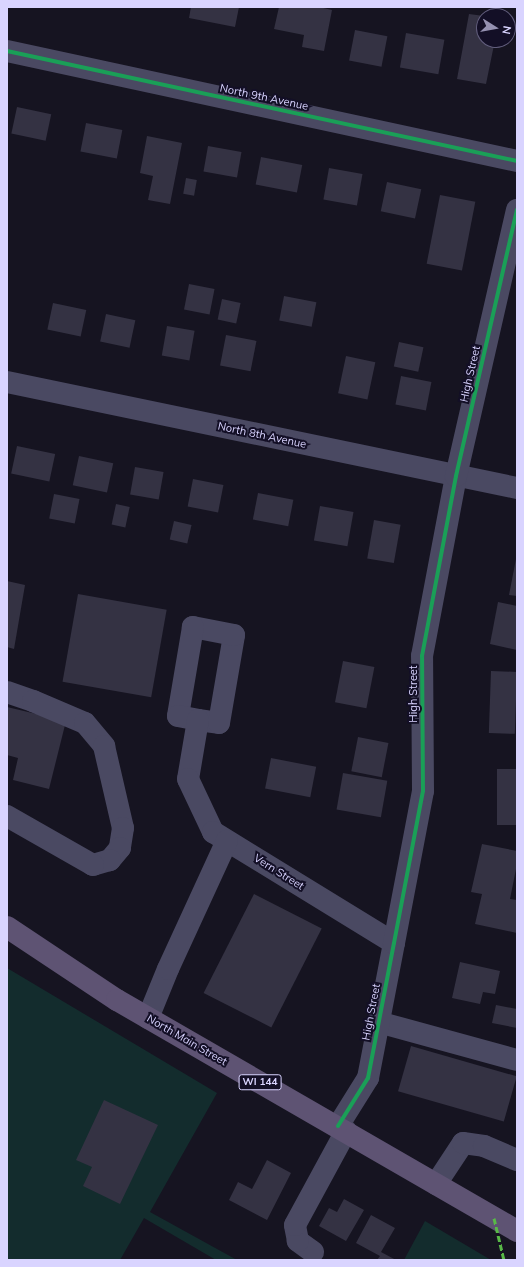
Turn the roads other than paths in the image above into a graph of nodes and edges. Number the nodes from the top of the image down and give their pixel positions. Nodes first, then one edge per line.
1 (7, 51) edge
2 (517, 161) edge
3 (517, 210) edge
4 (7, 382) edge
5 (456, 476) junction
6 (517, 488) edge
7 (7, 692) edge
8 (198, 720) dead end
9 (7, 816) edge
10 (227, 841) junction
11 (7, 927) edge
12 (394, 943) junction
13 (148, 1018) junction
14 (378, 1022) junction
15 (517, 1060) edge
16 (342, 1129) junction
17 (517, 1160) edge
18 (436, 1184) junction
19 (517, 1231) edge
20 (313, 1252) dead end

1 - 2 street, North 9th Avenue
3 - 5 street, High Street
4 - 5 street, North 8th Avenue
5 - 6 street, North 8th Avenue
5 - 12 street, High Street
7 - 9 street
8 - 10 street, Vern Street
10 - 12 street, Vern Street
10 - 13 street
11 - 13 main road, North Main Street / WI 144
12 - 14 street, High Street
13 - 16 main road, North Main Street / WI 144
14 - 15 street
14 - 16 street, High Street
16 - 18 main road, North Main Street / WI 144
16 - 20 street, High Street
17 - 18 street
18 - 19 main road, North Main Street / WI 144

